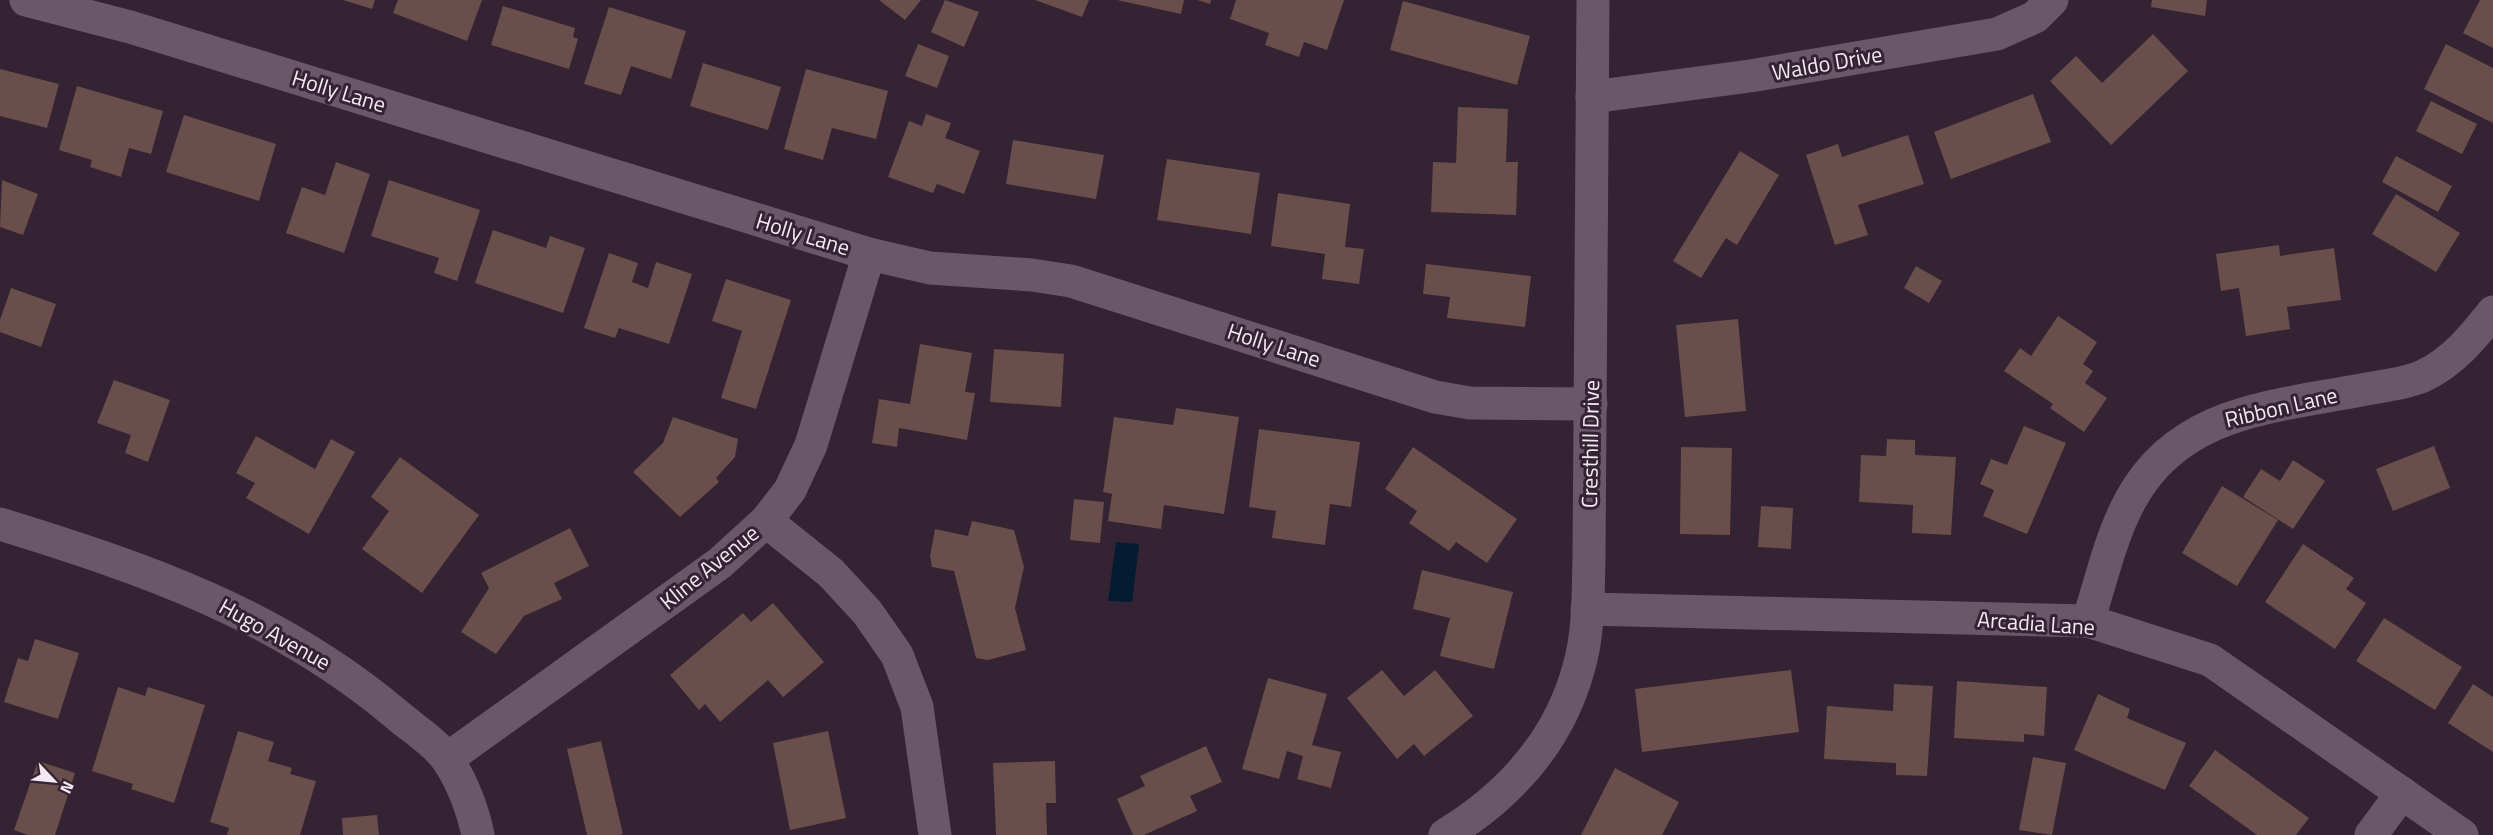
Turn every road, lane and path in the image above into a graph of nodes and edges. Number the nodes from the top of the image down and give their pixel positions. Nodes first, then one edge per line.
1 (26, 0) edge
2 (1593, 0) edge
3 (2052, 0) edge
4 (134, 13) edge
5 (1592, 97) junction
6 (869, 254) junction
7 (2493, 312) edge
8 (1590, 404) junction
9 (766, 521) junction
10 (0, 524) edge
11 (1587, 609) junction
12 (2088, 621) junction
13 (447, 759) junction
14 (2402, 793) junction
15 (478, 835) edge
16 (935, 835) edge
17 (1445, 835) edge
18 (2371, 835) edge
19 (2462, 835) edge

1 - 4 street, Holly Lane
2 - 5 street, Cresthill Drive
3 - 5 street, Waldo Drive
4 - 6 street, Holly Lane
5 - 8 street, Cresthill Drive
6 - 8 street, Holly Lane
6 - 9 street, Kline Avenue
7 - 12 street, Ribbon Lane
8 - 11 street, Cresthill Drive
9 - 13 street, Kline Avenue
9 - 16 street
10 - 13 street, Hugo Avenue
11 - 12 street, Arcadia Lane
11 - 17 street, Cresthill Drive
12 - 14 street, Arcadia Lane
13 - 15 street, Hugo Avenue
14 - 18 street
14 - 19 street, Arcadia Lane

